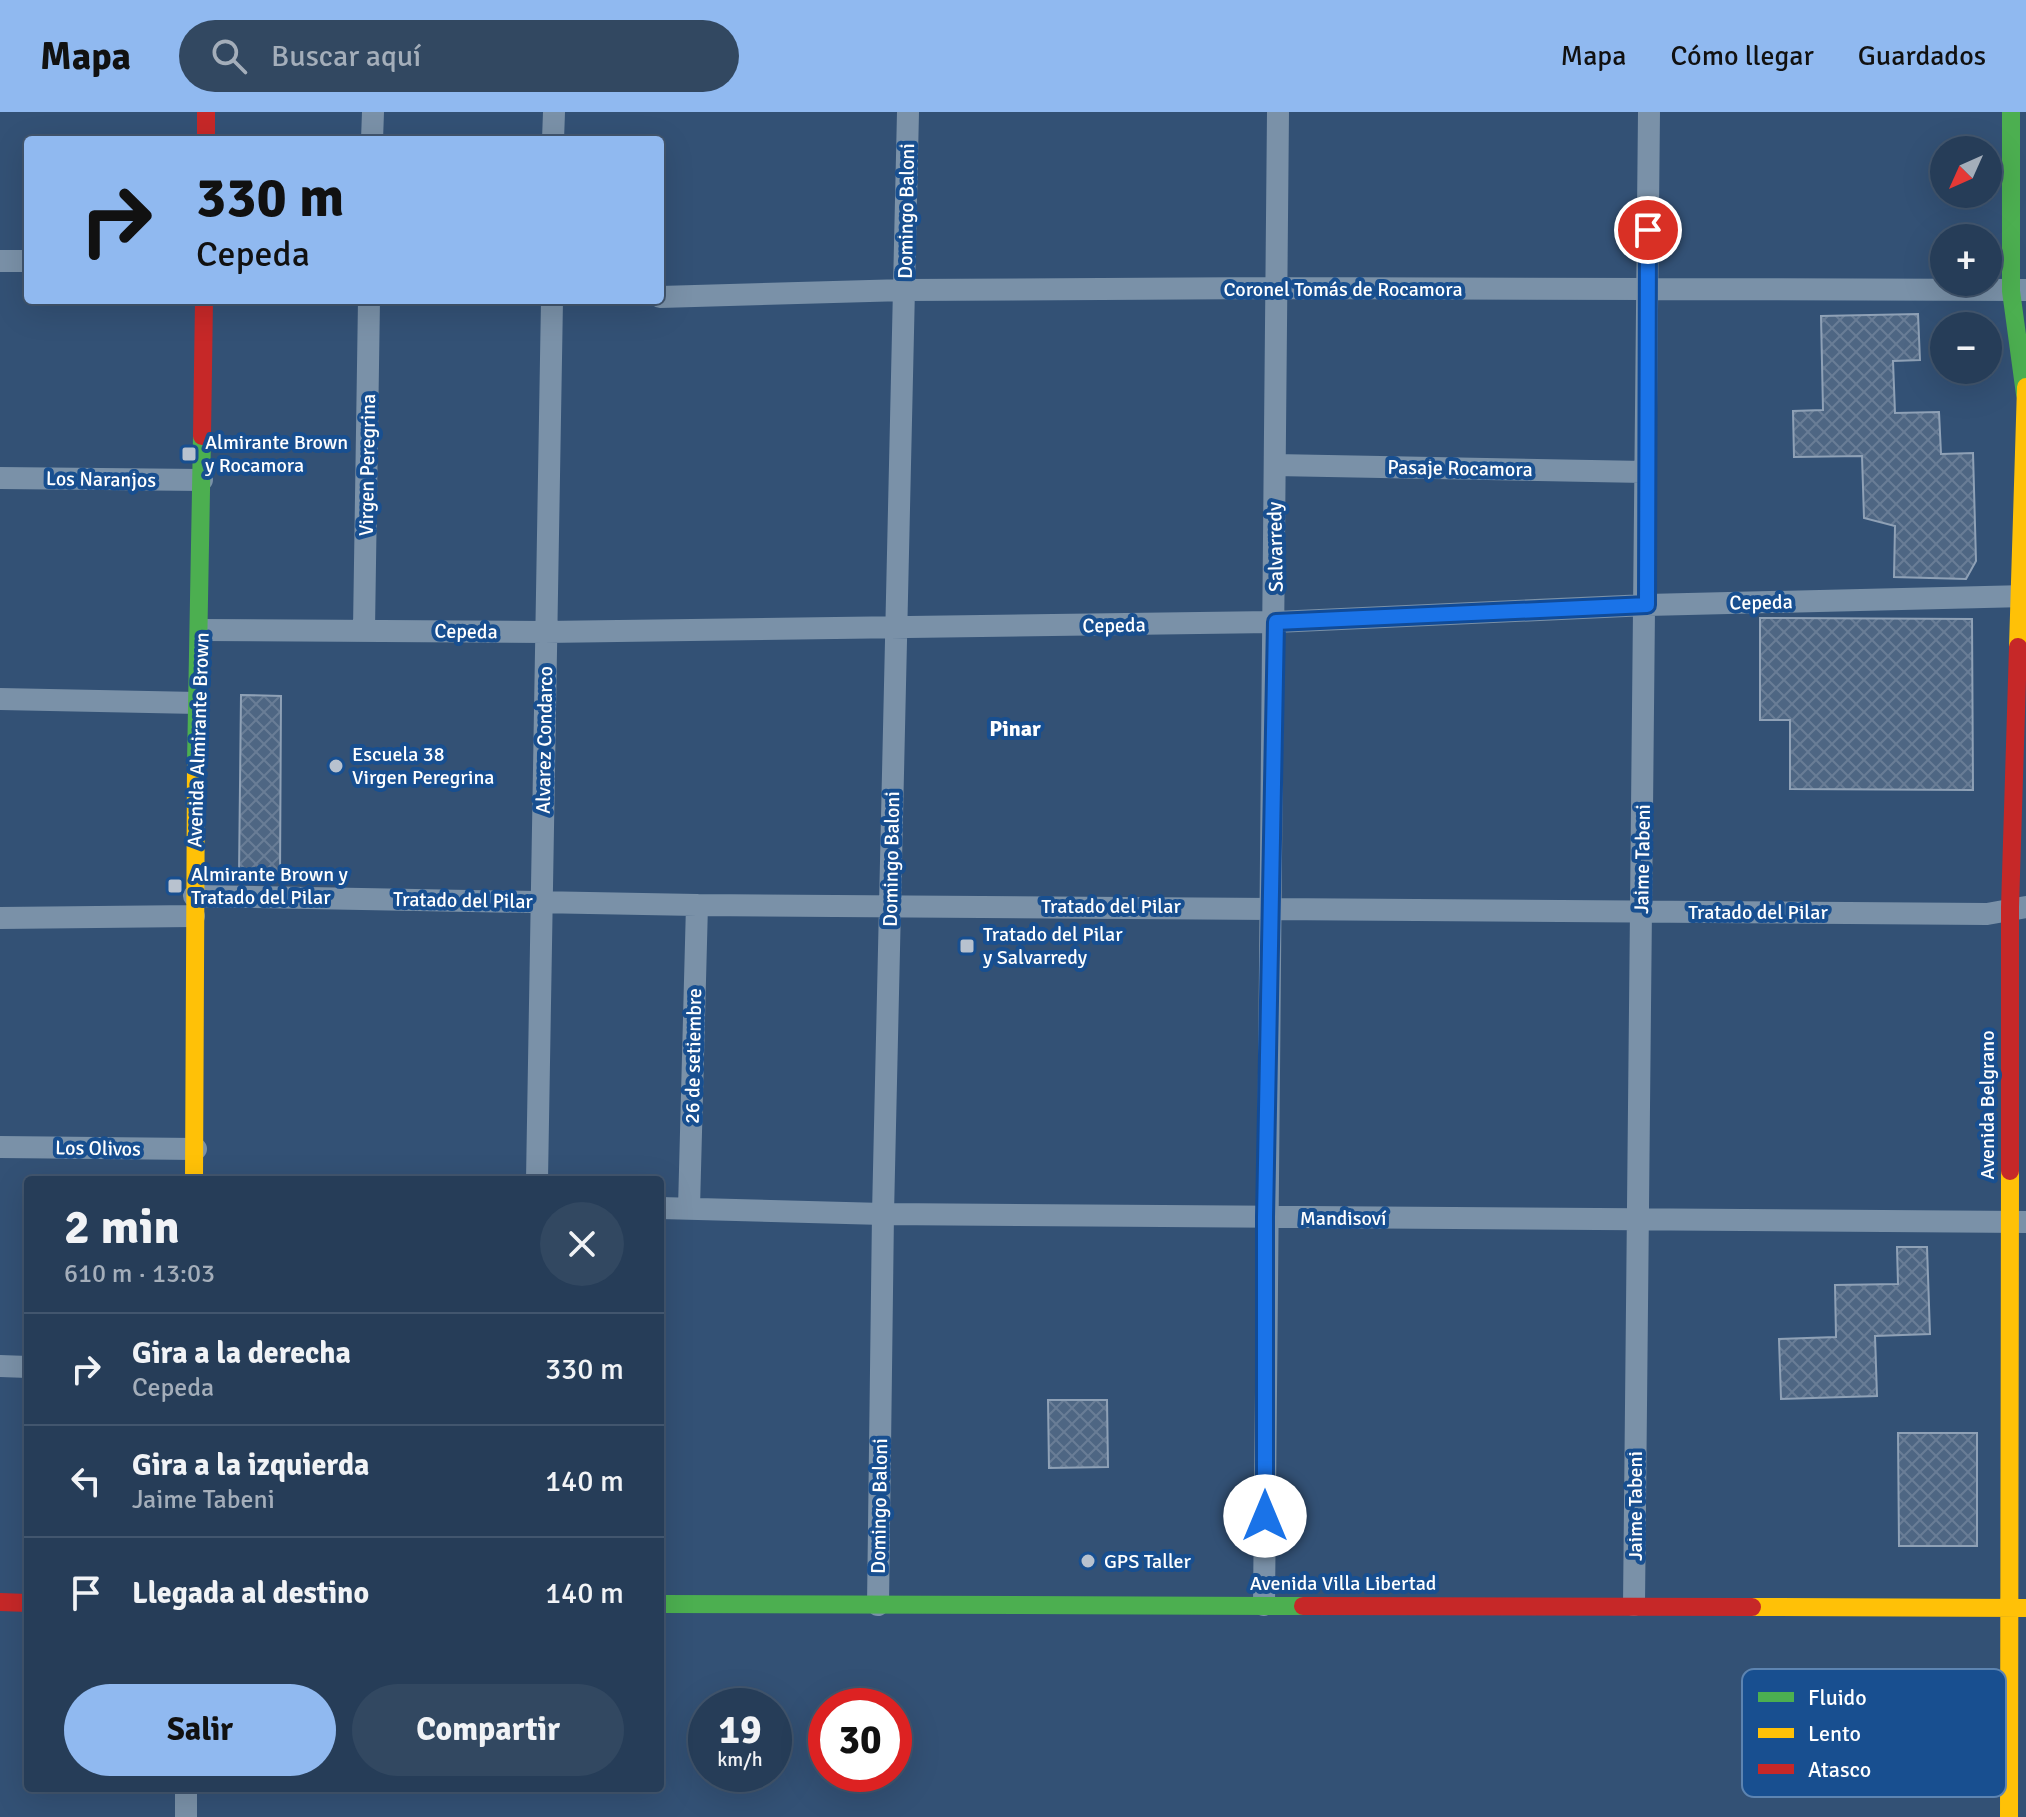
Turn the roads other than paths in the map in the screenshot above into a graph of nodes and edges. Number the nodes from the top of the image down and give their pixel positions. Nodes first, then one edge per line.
1 (206, 112) edge
2 (373, 112) edge
3 (554, 112) edge
4 (908, 112) edge
5 (1278, 112) edge
6 (1649, 112) edge
7 (2011, 112) edge
8 (206, 136) edge
9 (372, 136) edge
10 (553, 136) edge
11 (0, 261) edge
12 (24, 261) edge
13 (1276, 288) junction
14 (1647, 289) junction
15 (905, 290) junction
16 (2018, 291) edge
17 (664, 297) edge
18 (204, 304) edge
19 (369, 304) edge
20 (552, 304) edge
21 (2026, 387) edge
22 (2025, 394) edge
23 (1275, 465) junction
24 (1645, 472) junction
25 (0, 478) edge
26 (202, 480) junction
27 (2023, 596) edge
28 (1647, 605) junction
29 (1276, 622) junction
30 (897, 628) junction
31 (364, 629) junction
32 (201, 630) junction
33 (545, 632) junction
34 (0, 699) edge
35 (198, 703) junction
36 (542, 902) junction
37 (697, 905) junction
38 (890, 905) junction
39 (194, 906) junction
40 (1270, 907) junction
41 (2018, 907) edge
42 (1641, 911) junction
43 (0, 918) edge
44 (0, 1147) edge
45 (196, 1149) junction
46 (194, 1176) edge
47 (537, 1176) edge
48 (664, 1208) edge
49 (689, 1208) junction
50 (883, 1214) junction
51 (1265, 1217) junction
52 (1636, 1220) junction
53 (2017, 1222) edge
54 (0, 1366) edge
55 (24, 1367) edge
56 (0, 1602) edge
57 (24, 1603) edge
58 (664, 1604) edge
59 (878, 1605) junction
60 (1264, 1605) junction
61 (1634, 1605) junction
62 (2018, 1608) edge
63 (186, 1792) edge
64 (2026, 1800) edge
65 (2008, 1816) edge
66 (186, 1817) edge

1 - 8 main road
2 - 9 street
3 - 10 street
4 - 15 street, Domingo Baloni
5 - 13 street, Salvarredy
6 - 14 street, Jaime Tabeni
7 - 16 main road, Avenida Belgrano
11 - 12 street
13 - 14 street, Coronel Tomás de Rocamora
13 - 15 street, Coronel Tomás de Rocamora
13 - 23 street, Salvarredy
14 - 16 street, Coronel Tomás de Rocamora
14 - 24 street, Jaime Tabeni
15 - 17 street, Coronel Tomás de Rocamora
15 - 30 street, Domingo Baloni
16 - 22 main road, Avenida Belgrano
18 - 26 main road, Avenida Almirante Brown
19 - 31 street, Virgen Peregrina
20 - 33 street, Alvarez Condarco
21 - 22 main road, Avenida Belgrano
22 - 27 main road, Avenida Belgrano
23 - 24 street, Pasaje Rocamora
23 - 29 street, Salvarredy
24 - 28 street, Jaime Tabeni
25 - 26 street, Los Naranjos
26 - 32 main road, Avenida Almirante Brown
27 - 28 street, Cepeda
27 - 41 main road, Avenida Belgrano
28 - 29 street, Cepeda
28 - 42 street, Jaime Tabeni
29 - 30 street, Cepeda
29 - 40 street, Salvarredy
30 - 33 street, Cepeda
30 - 38 street, Domingo Baloni
31 - 32 street, Cepeda
31 - 33 street, Cepeda
32 - 35 main road, Avenida Almirante Brown
33 - 36 street, Alvarez Condarco
34 - 35 street
35 - 39 main road, Avenida Almirante Brown
36 - 37 street, Tratado del Pilar
36 - 39 street, Tratado del Pilar
36 - 47 street, Alvarez Condarco
37 - 38 street, Tratado del Pilar
37 - 49 street, 26 de setiembre
38 - 40 street, Tratado del Pilar
38 - 50 street, Domingo Baloni
39 - 43 street, Tratado del Pilar
39 - 45 main road, Avenida Almirante Brown
40 - 42 street, Tratado del Pilar
40 - 51 street, Salvarredy
41 - 42 street, Tratado del Pilar
41 - 53 main road, Avenida Belgrano
42 - 52 street, Jaime Tabeni
44 - 45 street, Los Olivos
45 - 46 main road, Avenida Almirante Brown
48 - 49 street, Mandisoví
49 - 50 street, Mandisoví
50 - 51 street, Mandisoví
50 - 59 street, Domingo Baloni
51 - 52 street, Mandisoví
51 - 60 street, Salvarredy
52 - 53 street, Mandisoví
52 - 61 street, Jaime Tabeni
53 - 62 main road, Avenida Belgrano
54 - 55 street
56 - 57 main road
58 - 59 main road, Avenida Villa Libertad
59 - 60 main road, Avenida Villa Libertad
60 - 61 main road, Avenida Villa Libertad
61 - 62 main road, Avenida Villa Libertad
62 - 65 main road, Avenida Belgrano
63 - 66 street
64 - 65 main road

